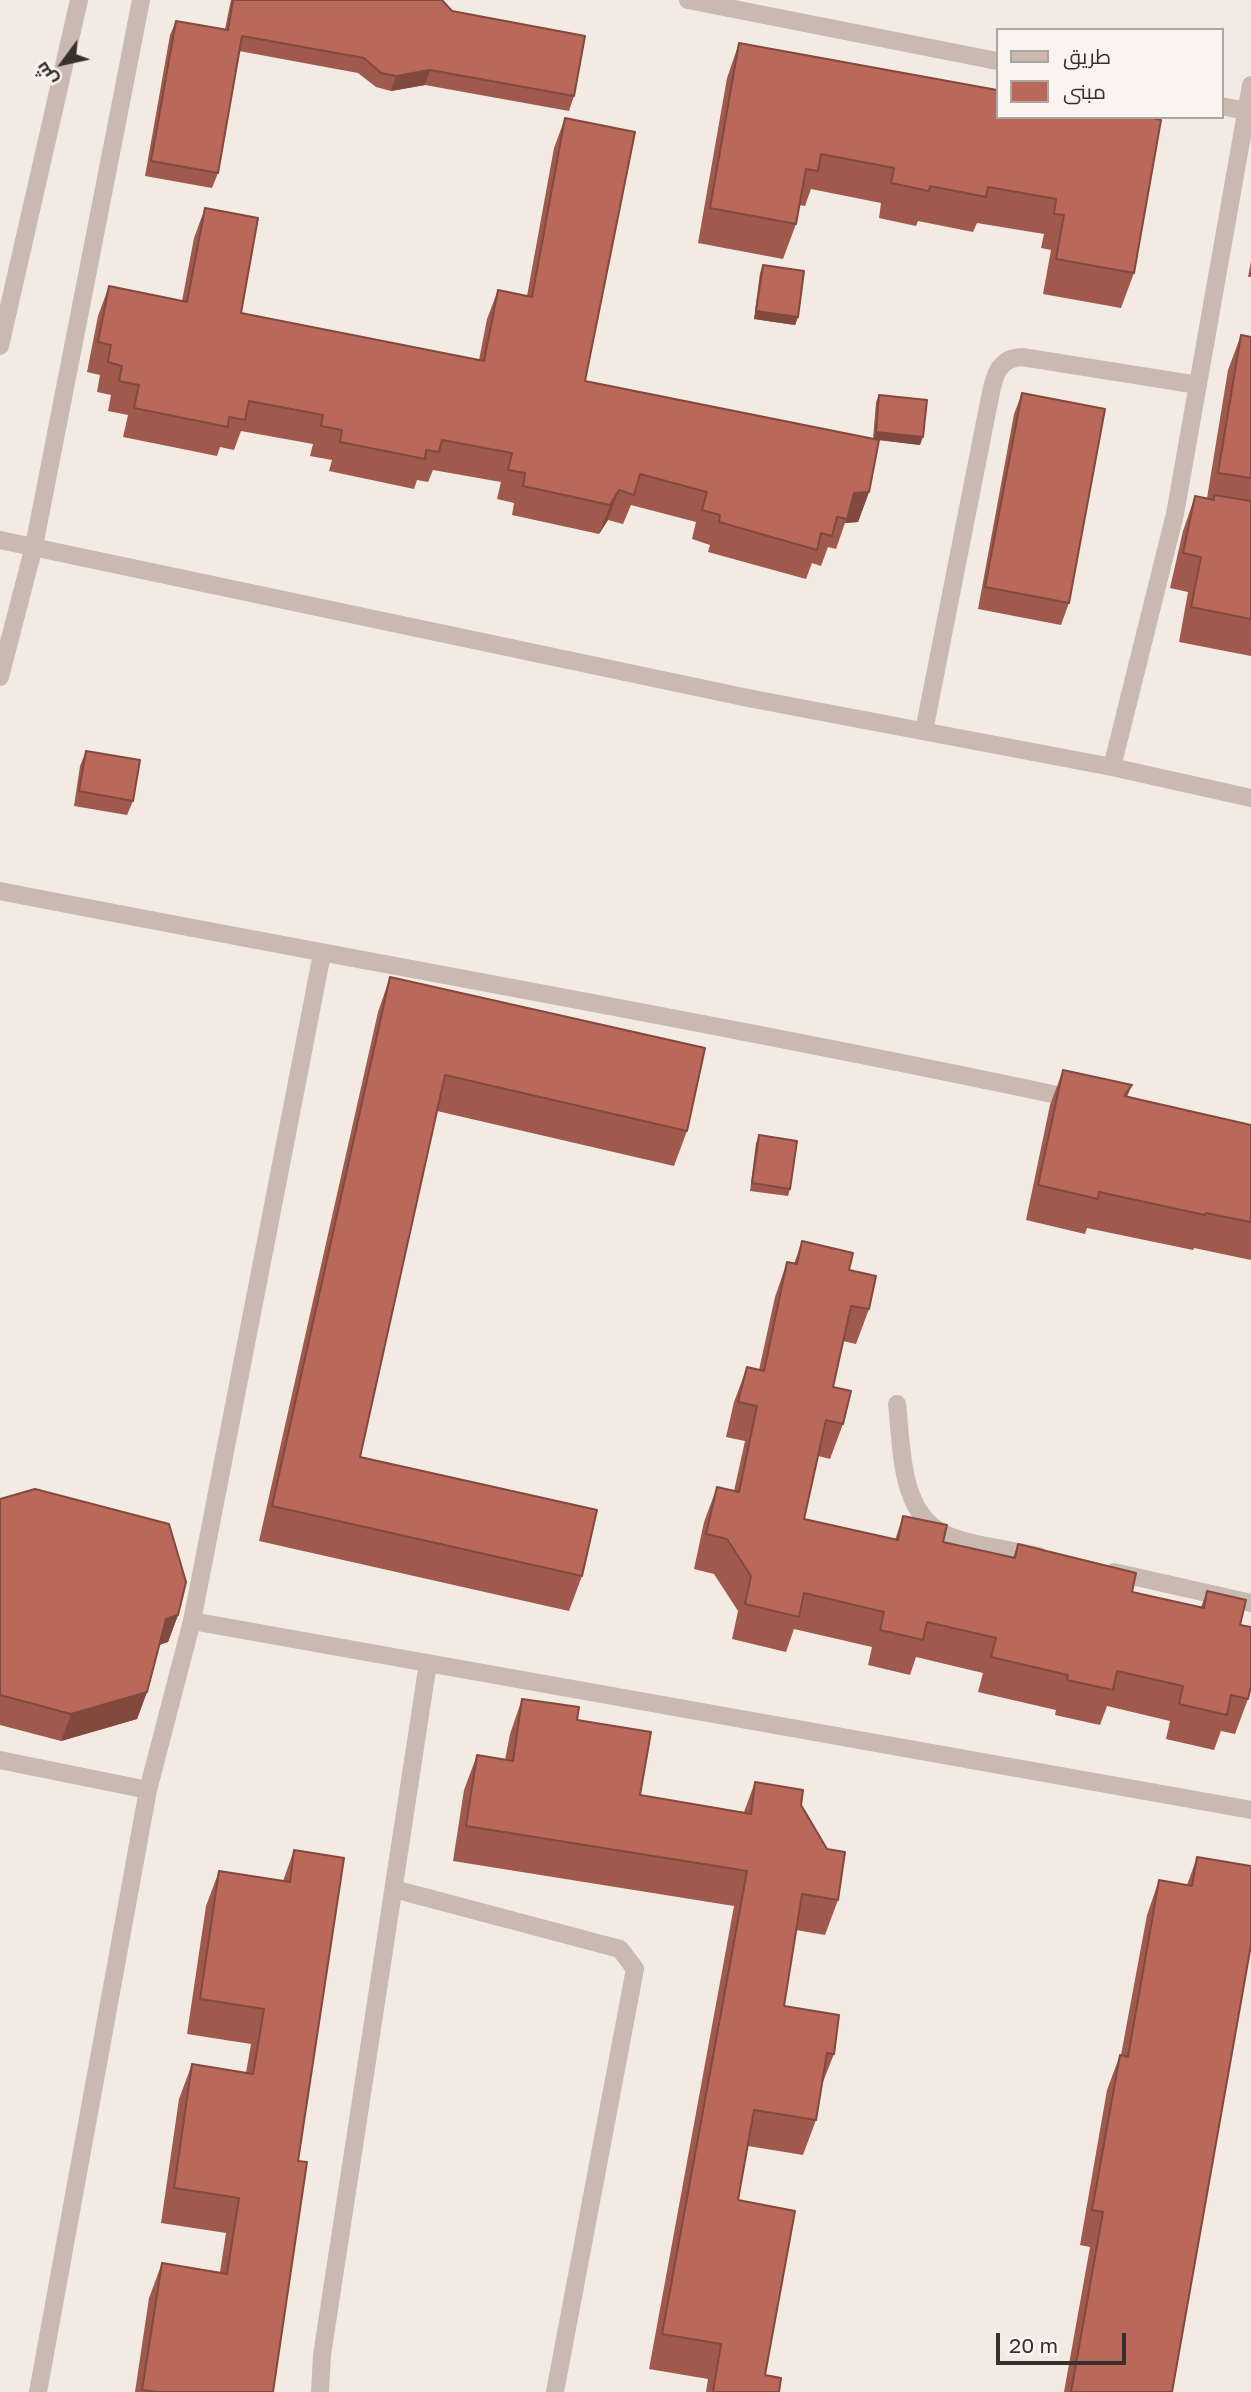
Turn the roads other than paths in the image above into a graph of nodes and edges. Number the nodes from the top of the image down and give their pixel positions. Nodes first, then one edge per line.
1 (79, 0) edge
2 (141, 0) edge
3 (688, 0) edge
4 (996, 61) edge
5 (1251, 85) edge
6 (1223, 106) edge
7 (1249, 111) edge
8 (0, 346) edge
9 (1198, 385) junction
10 (0, 540) edge
11 (33, 545) junction
12 (0, 677) edge
13 (924, 732) junction
14 (1112, 767) junction
15 (1251, 798) edge
16 (0, 891) edge
17 (322, 954) junction
18 (1090, 1102) edge
19 (897, 1404) dead end
20 (1052, 1558) edge
21 (1092, 1567) edge
22 (1251, 1603) edge
23 (191, 1620) junction
24 (428, 1663) junction
25 (0, 1760) edge
26 (148, 1790) junction
27 (1251, 1810) edge
28 (394, 1889) junction
29 (38, 2392) edge
30 (320, 2392) edge
31 (555, 2392) edge

1 - 8 street
2 - 11 street
3 - 4 street
5 - 7 street
6 - 7 street
7 - 9 street
9 - 13 street
9 - 14 street
10 - 11 street
11 - 12 street
11 - 13 street
13 - 14 street
14 - 15 street
16 - 17 street
17 - 18 street
17 - 23 street
19 - 20 street
21 - 22 street
23 - 24 street
23 - 26 street
24 - 27 street
24 - 28 street
25 - 26 street
26 - 29 street
28 - 30 street
28 - 31 street

